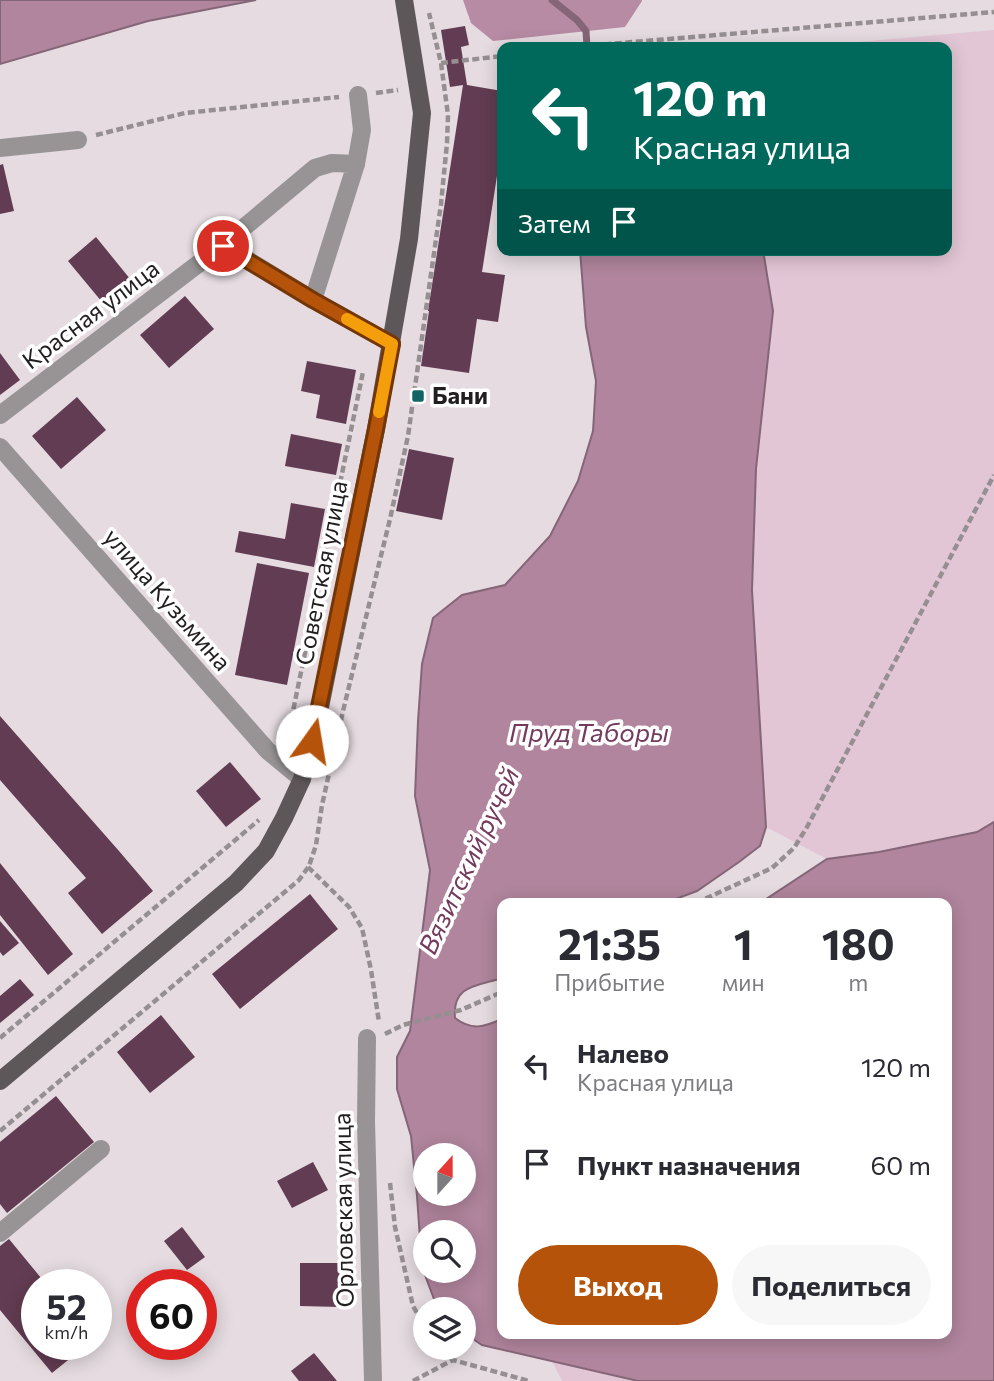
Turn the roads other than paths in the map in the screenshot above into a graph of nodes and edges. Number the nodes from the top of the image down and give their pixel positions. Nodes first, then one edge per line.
1 (404, 0) edge
2 (358, 95) road end
3 (78, 140) road end
4 (0, 148) edge
5 (356, 164) junction
6 (223, 246) junction
7 (313, 300) junction
8 (392, 344) junction
9 (0, 415) edge
10 (0, 447) edge
11 (302, 779) junction
12 (374, 1037) road end
13 (0, 1081) edge
14 (101, 1149) dead end
15 (0, 1233) edge
16 (373, 1381) edge

1 - 8 main road, Советская улица
2 - 5 street
3 - 4 street
5 - 6 street, Красная улица
5 - 7 street
6 - 7 street
6 - 9 street, Красная улица
7 - 8 street
8 - 11 main road, Советская улица
10 - 11 street, улица Кузьмина
11 - 13 main road, Советская улица
12 - 16 street, Орловская улица
14 - 15 street

